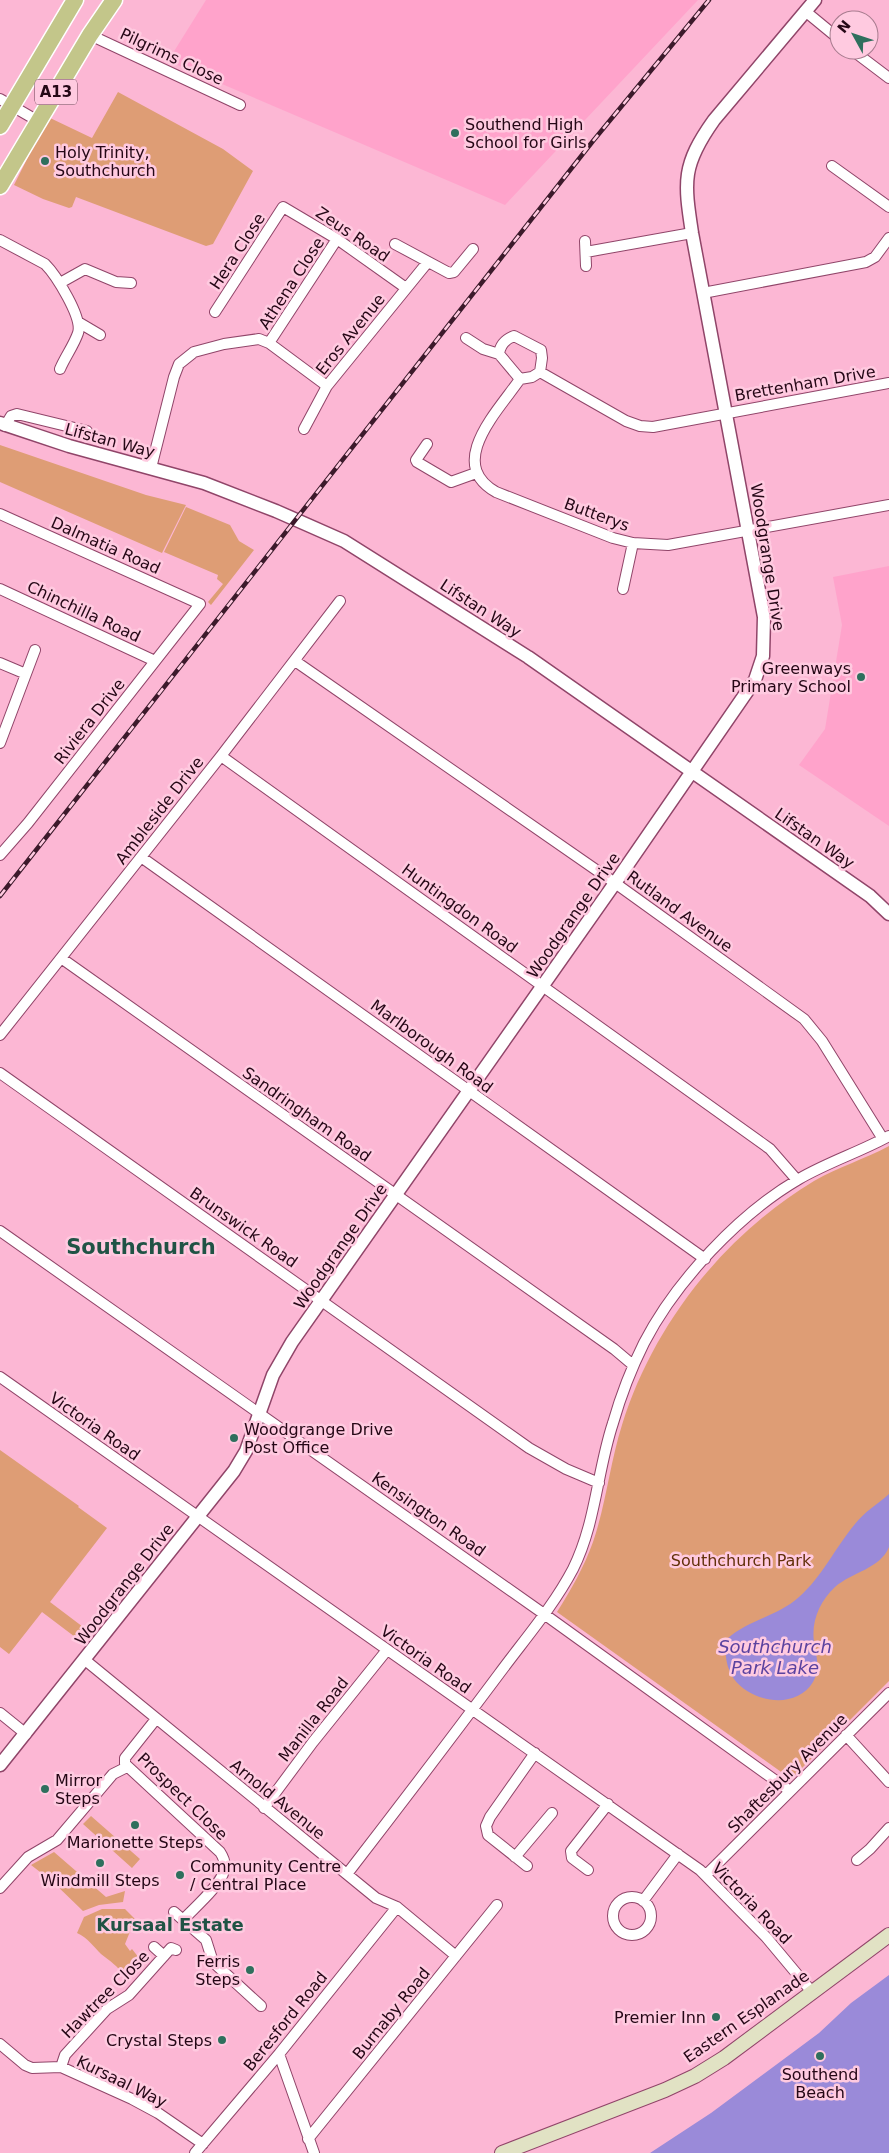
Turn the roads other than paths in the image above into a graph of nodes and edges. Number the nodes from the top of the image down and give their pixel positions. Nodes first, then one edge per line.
1 (75, 0) edge
2 (114, 0) edge
3 (815, 0) edge
4 (806, 12) junction
5 (829, 31) edge
6 (90, 35) junction
7 (865, 60) edge
8 (889, 78) edge
9 (6, 102) edge
10 (240, 105) dead end
11 (38, 121) junction
12 (0, 126) edge
13 (832, 166) dead end
14 (0, 186) edge
15 (283, 207) joint
16 (889, 207) edge
17 (692, 233) junction
18 (889, 238) edge
19 (337, 239) junction
20 (0, 240) edge
21 (585, 241) dead end
22 (394, 244) dead end
23 (473, 249) dead end
24 (586, 252) junction
25 (428, 263) junction
26 (586, 266) dead end
27 (60, 283) junction
28 (131, 283) dead end
29 (406, 288) junction
30 (703, 293) junction
31 (215, 312) dead end
32 (78, 322) junction
33 (100, 336) dead end
34 (466, 338) dead end
35 (269, 343) junction
36 (499, 354) junction
37 (60, 369) dead end
38 (540, 372) junction
39 (520, 379) junction
40 (889, 383) edge
41 (327, 386) junction
42 (726, 412) junction
43 (3, 425) edge
44 (304, 430) dead end
45 (87, 431) dead end
46 (427, 444) dead end
47 (151, 468) junction
48 (476, 473) junction
49 (889, 505) edge
50 (0, 514) edge
51 (748, 531) junction
52 (633, 543) junction
53 (0, 589) edge
54 (623, 589) dead end
55 (340, 601) dead end
56 (200, 604) joint
57 (35, 650) dead end
58 (155, 661) junction
59 (295, 661) junction
60 (0, 663) edge
61 (26, 674) junction
62 (0, 741) edge
63 (221, 756) junction
64 (692, 772) junction
65 (0, 854) edge
66 (141, 857) junction
67 (615, 883) junction
68 (888, 911) edge
69 (61, 958) junction
70 (542, 986) junction
71 (0, 1035) edge
72 (0, 1073) edge
73 (469, 1091) junction
74 (886, 1138) edge
75 (798, 1180) junction
76 (396, 1195) junction
77 (0, 1231) edge
78 (705, 1259) junction
79 (322, 1301) junction
80 (634, 1365) junction
81 (0, 1377) edge
82 (260, 1412) junction
83 (599, 1483) junction
84 (198, 1517) junction
85 (544, 1614) junction
86 (387, 1650) junction
87 (84, 1660) junction
88 (889, 1693) edge
89 (473, 1710) junction
90 (0, 1713) edge
91 (156, 1719) junction
92 (26, 1734) junction
93 (846, 1735) junction
94 (535, 1753) junction
95 (0, 1765) edge
96 (127, 1767) junction
97 (889, 1782) edge
98 (790, 1791) junction
99 (608, 1804) junction
100 (264, 1808) junction
101 (552, 1813) dead end
102 (889, 1828) edge
103 (678, 1854) junction
104 (515, 1857) junction
105 (857, 1860) dead end
106 (527, 1866) dead end
107 (588, 1870) dead end
108 (346, 1874) junction
109 (706, 1875) junction
110 (0, 1888) edge
111 (643, 1901) dead end
112 (497, 1905) dead end
113 (397, 1907) junction
114 (174, 1912) dead end
115 (183, 1920) junction
116 (889, 1935) edge
117 (154, 1947) dead end
118 (176, 1950) dead end
119 (164, 1956) junction
120 (456, 1956) junction
121 (812, 1992) junction
122 (261, 2006) dead end
123 (0, 2044) edge
124 (279, 2054) junction
125 (61, 2067) junction
126 (308, 2139) junction
127 (203, 2144) junction
128 (195, 2153) edge
129 (314, 2153) edge
130 (502, 2153) edge

1 - 9 main road, A13
2 - 6 main road, A13
3 - 4 street, Woodgrange Drive
4 - 5 street
4 - 17 street, Woodgrange Drive
6 - 10 street, Pilgrims Close
6 - 11 main road, A13
7 - 8 street
9 - 11 street
9 - 12 main road, A13
11 - 14 main road, A13
13 - 16 street
15 - 19 street, Zeus Road
15 - 31 street, Hera Close
17 - 24 street
17 - 30 street, Woodgrange Drive
18 - 30 street
19 - 29 street, Zeus Road
19 - 35 street, Athena Close
20 - 27 street
21 - 24 street
22 - 25 street
23 - 25 street
24 - 26 street
25 - 29 street, Eros Avenue
27 - 28 street
27 - 32 street
29 - 41 street, Eros Avenue
30 - 42 street, Woodgrange Drive
32 - 33 street
32 - 37 street
34 - 36 street
35 - 41 street
35 - 47 street
36 - 38 street
36 - 39 street
38 - 39 street
38 - 42 street
39 - 48 street
40 - 42 street, Brettenham Drive
41 - 44 street, Eros Avenue
42 - 51 street, Woodgrange Drive
43 - 45 street, Lifstan Way
43 - 47 street, Lifstan Way
46 - 48 street
47 - 64 street, Lifstan Way
48 - 52 street, Butterys
49 - 51 street, Butterys
50 - 56 street, Dalmatia Road
51 - 52 street, Butterys
51 - 64 street, Woodgrange Drive
52 - 54 street
53 - 58 street, Chinchilla Road
55 - 59 street, Ambleside Drive
56 - 58 street, Riviera Drive
57 - 61 street
58 - 65 street, Riviera Drive
59 - 63 street, Ambleside Drive
59 - 67 street, Rutland Avenue
60 - 61 street
61 - 62 street
63 - 66 street, Ambleside Drive
63 - 70 street, Huntingdon Road
64 - 67 street, Woodgrange Drive
64 - 68 street, Lifstan Way
66 - 69 street, Ambleside Drive
66 - 73 street, Marlborough Road
67 - 70 street, Woodgrange Drive
67 - 74 street, Rutland Avenue
69 - 71 street, Ambleside Drive
69 - 76 street, Sandringham Road
70 - 73 street, Woodgrange Drive
70 - 75 street, Huntingdon Road
72 - 79 street, Brunswick Road
73 - 76 street, Woodgrange Drive
73 - 78 street, Marlborough Road
74 - 75 street
75 - 78 street
76 - 79 street, Woodgrange Drive
76 - 80 street, Sandringham Road
77 - 82 street, Kensington Road
78 - 80 street
79 - 82 street, Woodgrange Drive
79 - 83 street, Brunswick Road
80 - 83 street
81 - 84 street, Victoria Road
82 - 84 street, Woodgrange Drive
82 - 85 street, Kensington Road
83 - 85 street
84 - 86 street, Victoria Road
84 - 87 street, Woodgrange Drive
85 - 89 street
85 - 98 street, Kensington Road
86 - 89 street, Victoria Road
86 - 100 street, Manilla Road
87 - 91 street, Arnold Avenue
87 - 92 street, Woodgrange Drive
88 - 93 street, Shaftesbury Avenue
89 - 94 street, Victoria Road
89 - 108 street
90 - 92 street
91 - 96 street, Prospect Close
91 - 100 street, Arnold Avenue
92 - 95 street, Woodgrange Drive
93 - 97 street
93 - 98 street, Shaftesbury Avenue
94 - 99 street, Victoria Road
94 - 104 street
96 - 110 street
96 - 115 street, Prospect Close
98 - 109 street, Shaftesbury Avenue
99 - 103 street, Victoria Road
99 - 107 street
100 - 108 street, Arnold Avenue
101 - 104 street
102 - 105 street
103 - 109 street, Victoria Road
103 - 111 street
104 - 106 street
108 - 113 street, Arnold Avenue
109 - 121 street, Victoria Road
112 - 120 street, Burnaby Road
113 - 120 street, Arnold Avenue
113 - 124 street, Beresford Road
114 - 115 street
115 - 122 street
116 - 121 main road, Eastern Esplanade
117 - 119 street
118 - 119 street, Hawtree Close
119 - 125 street, Hawtree Close
120 - 126 street, Burnaby Road
121 - 130 main road, Eastern Esplanade
123 - 125 street, Kursaal Way
124 - 126 street
124 - 127 street, Beresford Road
125 - 127 street, Kursaal Way
126 - 129 street
127 - 128 street, Beresford Road

